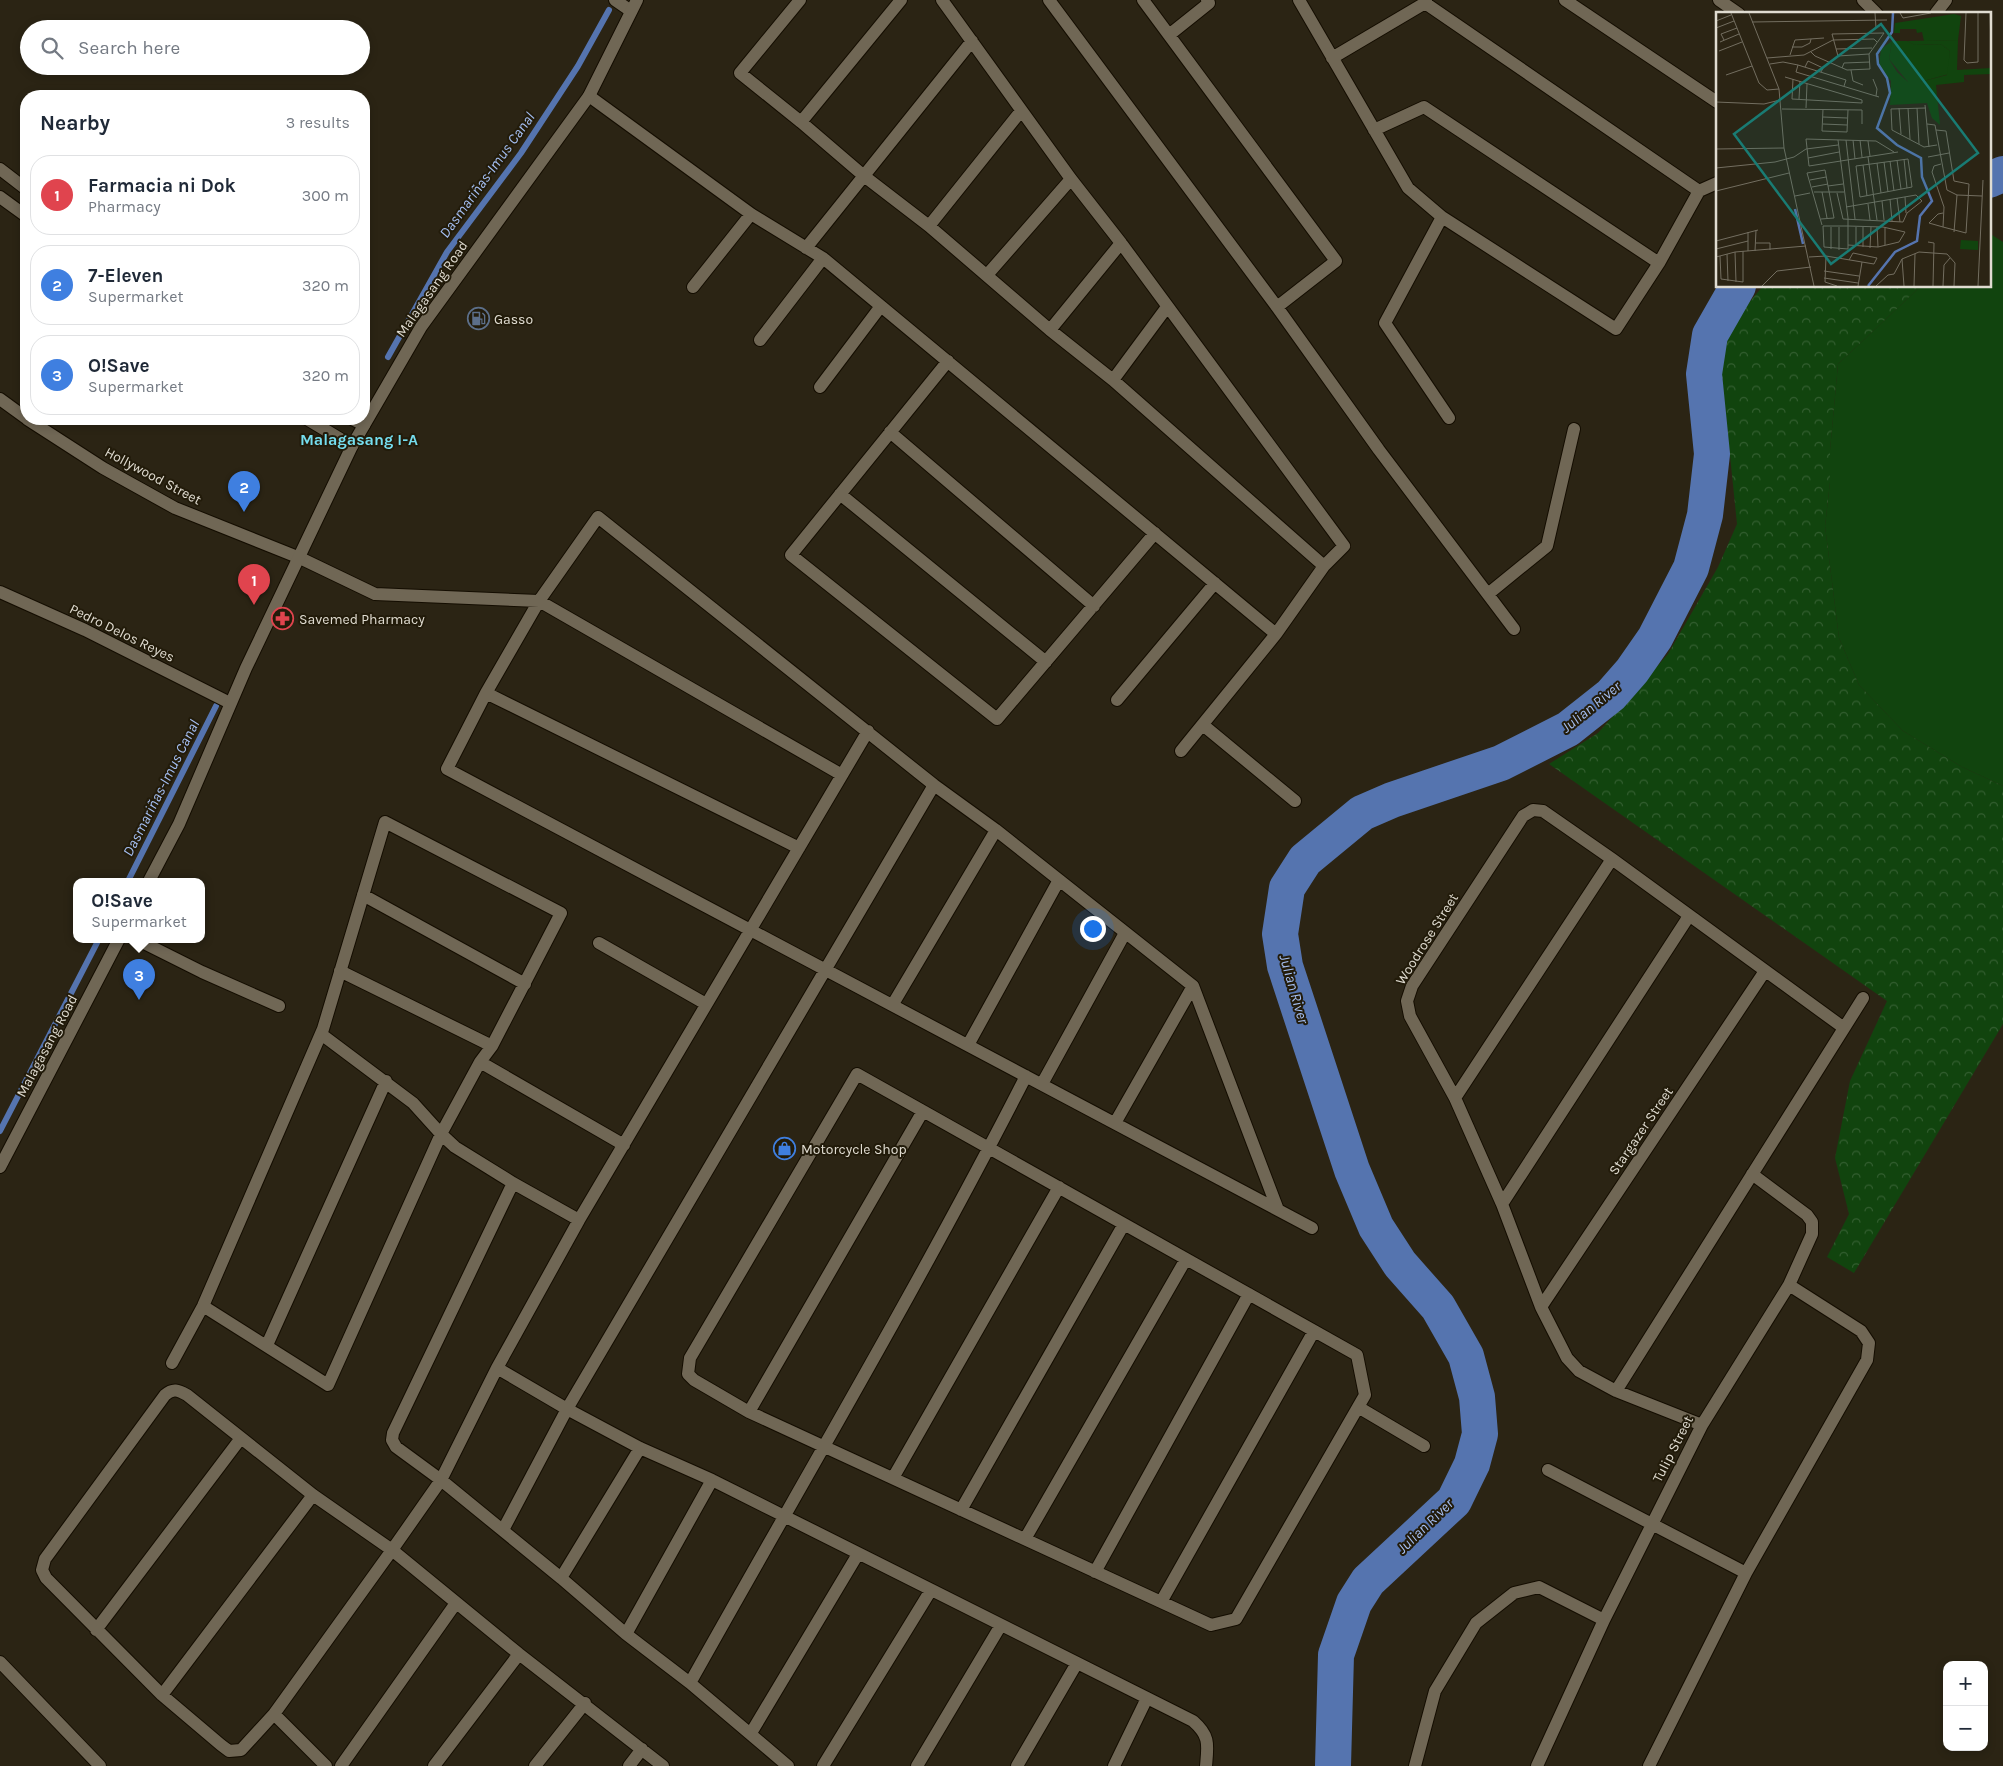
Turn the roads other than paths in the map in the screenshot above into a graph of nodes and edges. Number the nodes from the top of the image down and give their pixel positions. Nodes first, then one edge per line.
1 (615, 0) edge
2 (800, 0) edge
3 (902, 0) edge
4 (942, 0) edge
5 (1049, 0) edge
6 (1143, 0) edge
7 (1207, 0) edge
8 (1299, 0) edge
9 (1565, 0) edge
10 (1719, 0) edge
11 (1863, 0) edge
12 (1946, 0) edge
13 (1426, 1) edge
14 (634, 6) edge
15 (1736, 12) edge
16 (1875, 12) edge
17 (1937, 12) edge
18 (1169, 35) junction
19 (972, 41) junction
20 (1332, 58) junction
21 (589, 96) junction
22 (1716, 101) edge
23 (1021, 111) junction
24 (802, 122) junction
25 (1374, 130) junction
26 (0, 169) edge
27 (864, 176) junction
28 (1070, 179) junction
29 (1716, 183) edge
30 (20, 184) edge
31 (1700, 191) junction
32 (0, 197) edge
33 (20, 212) edge
34 (751, 214) junction
35 (1442, 217) junction
36 (929, 226) junction
37 (1121, 243) junction
38 (806, 248) junction
39 (823, 258) junction
40 (1659, 263) junction
41 (987, 275) junction
42 (693, 287) dead end
43 (881, 306) junction
44 (1168, 307) junction
45 (1277, 307) junction
46 (1050, 330) junction
47 (760, 340) dead end
48 (948, 361) junction
49 (1113, 380) junction
50 (820, 387) dead end
51 (0, 399) edge
52 (20, 413) edge
53 (370, 415) edge
54 (1449, 418) dead end
55 (38, 425) edge
56 (317, 425) edge
57 (364, 425) edge
58 (1574, 429) dead end
59 (890, 432) junction
60 (352, 446) junction
61 (840, 494) junction
62 (1155, 533) junction
63 (300, 558) junction
64 (1324, 566) junction
65 (1215, 583) junction
66 (0, 592) edge
67 (1488, 594) junction
68 (539, 601) junction
69 (1094, 606) junction
70 (1514, 629) dead end
71 (1276, 634) junction
72 (1046, 662) junction
73 (486, 693) junction
74 (1117, 700) dead end
75 (230, 703) junction
76 (1203, 725) junction
77 (868, 732) junction
78 (1181, 751) dead end
79 (842, 775) junction
80 (934, 786) junction
81 (1295, 801) dead end
82 (996, 830) junction
83 (799, 848) junction
84 (1612, 859) junction
85 (151, 878) edge
86 (1059, 880) junction
87 (363, 895) junction
88 (1689, 916) junction
89 (750, 929) junction
90 (1125, 933) junction
91 (117, 943) edge
92 (144, 943) edge
93 (599, 943) dead end
94 (825, 969) junction
95 (340, 971) junction
96 (1765, 971) junction
97 (525, 984) junction
98 (1192, 986) junction
99 (1863, 998) dead end
100 (706, 1004) junction
101 (892, 1004) junction
102 (278, 1006) dead end
103 (1844, 1028) junction
104 (321, 1034) junction
105 (968, 1045) junction
106 (492, 1046) junction
107 (480, 1062) junction
108 (1026, 1076) junction
109 (386, 1081) junction
110 (1042, 1084) junction
111 (1455, 1098) junction
112 (923, 1111) junction
113 (1115, 1123) junction
114 (441, 1134) junction
115 (624, 1145) junction
116 (989, 1148) junction
117 (0, 1167) edge
118 (1752, 1174) junction
119 (513, 1184) junction
120 (1059, 1187) junction
121 (1502, 1204) junction
122 (1278, 1210) junction
123 (579, 1220) junction
124 (1124, 1224) junction
125 (1312, 1228) dead end
126 (1186, 1259) junction
127 (1789, 1285) junction
128 (1249, 1294) junction
129 (203, 1306) junction
130 (1541, 1307) junction
131 (1314, 1331) junction
132 (267, 1345) junction
133 (172, 1363) dead end
134 (497, 1368) junction
135 (1616, 1391) junction
136 (1358, 1407) junction
137 (567, 1409) junction
138 (749, 1412) junction
139 (1702, 1425) junction
140 (241, 1438) junction
141 (1424, 1446) dead end
142 (824, 1447) junction
143 (640, 1448) junction
144 (1548, 1470) dead end
145 (893, 1478) junction
146 (441, 1480) junction
147 (712, 1480) junction
148 (313, 1495) junction
149 (960, 1510) junction
150 (784, 1516) junction
151 (1652, 1525) junction
152 (502, 1530) junction
153 (1025, 1540) junction
154 (392, 1550) junction
155 (858, 1554) junction
156 (1095, 1572) junction
157 (1746, 1573) junction
158 (561, 1578) junction
159 (931, 1590) junction
160 (1161, 1602) junction
161 (456, 1603) junction
162 (1604, 1620) junction
163 (1001, 1625) junction
164 (96, 1630) junction
165 (626, 1634) junction
166 (519, 1654) junction
167 (1077, 1663) junction
168 (2, 1666) edge
169 (690, 1683) junction
170 (162, 1695) junction
171 (1147, 1698) junction
172 (585, 1703) junction
173 (274, 1714) junction
174 (750, 1733) junction
175 (642, 1749) junction
176 (100, 1766) edge
177 (326, 1766) edge
178 (341, 1766) edge
179 (434, 1766) edge
180 (535, 1766) edge
181 (629, 1766) edge
182 (663, 1766) edge
183 (788, 1766) edge
184 (823, 1766) edge
185 (917, 1766) edge
186 (1017, 1766) edge
187 (1114, 1766) edge
188 (1206, 1766) edge
189 (1415, 1766) edge
190 (1537, 1766) edge
191 (1649, 1766) edge

1 - 14 street
2 - 24 street
3 - 24 street
4 - 19 street
5 - 45 street
6 - 18 street
7 - 18 street
8 - 20 street
9 - 22 street
10 - 15 street
11 - 16 street
12 - 17 street
13 - 20 street
13 - 31 street
14 - 21 street, Malagasang Road
18 - 45 street
19 - 23 street
19 - 27 street
20 - 25 street
21 - 34 street
21 - 53 street, Malagasang Road
23 - 28 street
23 - 36 street
24 - 27 street
25 - 35 street
25 - 40 street
26 - 30 street
27 - 36 street
27 - 38 street
28 - 37 street
28 - 41 street
29 - 31 street
31 - 40 street
32 - 33 street
34 - 38 street
34 - 42 street
35 - 40 street
35 - 54 street
36 - 41 street
37 - 44 street
37 - 46 street
38 - 39 street
39 - 43 street
39 - 47 street
41 - 46 street
43 - 48 street
43 - 50 street
44 - 49 street
44 - 64 street
45 - 67 street
46 - 49 street
48 - 59 street
48 - 62 street
49 - 64 street
51 - 52 street, Hollywood Street
55 - 63 street, Hollywood Street
56 - 60 street
57 - 60 street, Malagasang Road
58 - 67 street
59 - 61 street
59 - 69 street
60 - 63 street, Malagasang Road
61 - 72 street
61 - 72 street
62 - 65 street
62 - 69 street
63 - 68 street, Hollywood Street
63 - 75 street, Malagasang Road
64 - 71 street
65 - 71 street
65 - 74 street
66 - 75 street, Pedro Delos Reyes
67 - 70 street
68 - 73 street
68 - 77 street
68 - 79 street
69 - 72 street
71 - 76 street
73 - 83 street
73 - 89 street
75 - 85 street, Malagasang Road
76 - 78 street
76 - 81 street
77 - 79 street
77 - 80 street
79 - 83 street
80 - 82 street
80 - 94 street
82 - 86 street
82 - 101 street
83 - 89 street
84 - 88 street, Woodrose Street
84 - 111 street
84 - 111 street, Woodrose Street
86 - 90 street
86 - 105 street
87 - 95 street
87 - 97 street
87 - 97 street
88 - 96 street, Woodrose Street
88 - 121 street
89 - 94 street
89 - 100 street
90 - 98 street
90 - 110 street
91 - 117 street, Malagasang Road
92 - 102 street
93 - 100 street
94 - 101 street
94 - 137 street
95 - 104 street
95 - 106 street
96 - 103 street, Woodrose Street
96 - 130 street, Stargazer Street
97 - 106 street
98 - 113 street
98 - 122 street
99 - 103 street
100 - 115 street
101 - 105 street
103 - 118 street
104 - 109 street
104 - 129 street
105 - 108 street
106 - 107 street
107 - 114 street
107 - 115 street
108 - 110 street
108 - 116 street
109 - 114 street
109 - 132 street
110 - 113 street
111 - 121 street, Woodrose Street
112 - 116 street
112 - 138 street
112 - 138 street
113 - 122 street
114 - 119 street
114 - 132 street
115 - 123 street
116 - 120 street
116 - 142 street
118 - 127 street, Tulip Street
118 - 135 street
119 - 123 street
119 - 146 street
120 - 124 street
120 - 145 street
121 - 130 street, Woodrose Street
122 - 125 street
123 - 134 street
124 - 126 street
124 - 149 street
126 - 128 street
126 - 153 street
127 - 139 street, Tulip Street
127 - 157 street
128 - 131 street
128 - 156 street
129 - 132 street
129 - 133 street
130 - 135 street, Woodrose Street
131 - 136 street
131 - 160 street
134 - 137 street
134 - 146 street
135 - 139 street, Woodrose Street
136 - 141 street
136 - 160 street
137 - 143 street
137 - 152 street
138 - 142 street
139 - 151 street, Tulip Street
140 - 148 street
140 - 164 street
140 - 164 street
142 - 145 street
142 - 150 street
143 - 147 street
143 - 158 street
144 - 151 street
145 - 149 street
146 - 152 street
146 - 154 street
147 - 150 street
147 - 165 street
148 - 154 street
148 - 170 street
149 - 153 street
150 - 155 street
150 - 169 street
151 - 157 street
151 - 162 street, Tulip Street
152 - 158 street
153 - 156 street
154 - 161 street
154 - 173 street
155 - 159 street
155 - 174 street
156 - 160 street
157 - 191 street
158 - 165 street
159 - 163 street
159 - 184 street
161 - 166 street
161 - 178 street
162 - 189 street
162 - 190 street, Tulip Street
163 - 167 street
163 - 185 street
164 - 170 street
165 - 169 street
166 - 172 street
166 - 179 street
167 - 171 street
167 - 186 street
168 - 176 street
169 - 174 street
170 - 173 street
171 - 187 street
171 - 188 street
172 - 175 street
172 - 180 street
173 - 177 street
174 - 183 street
175 - 181 street
175 - 182 street

